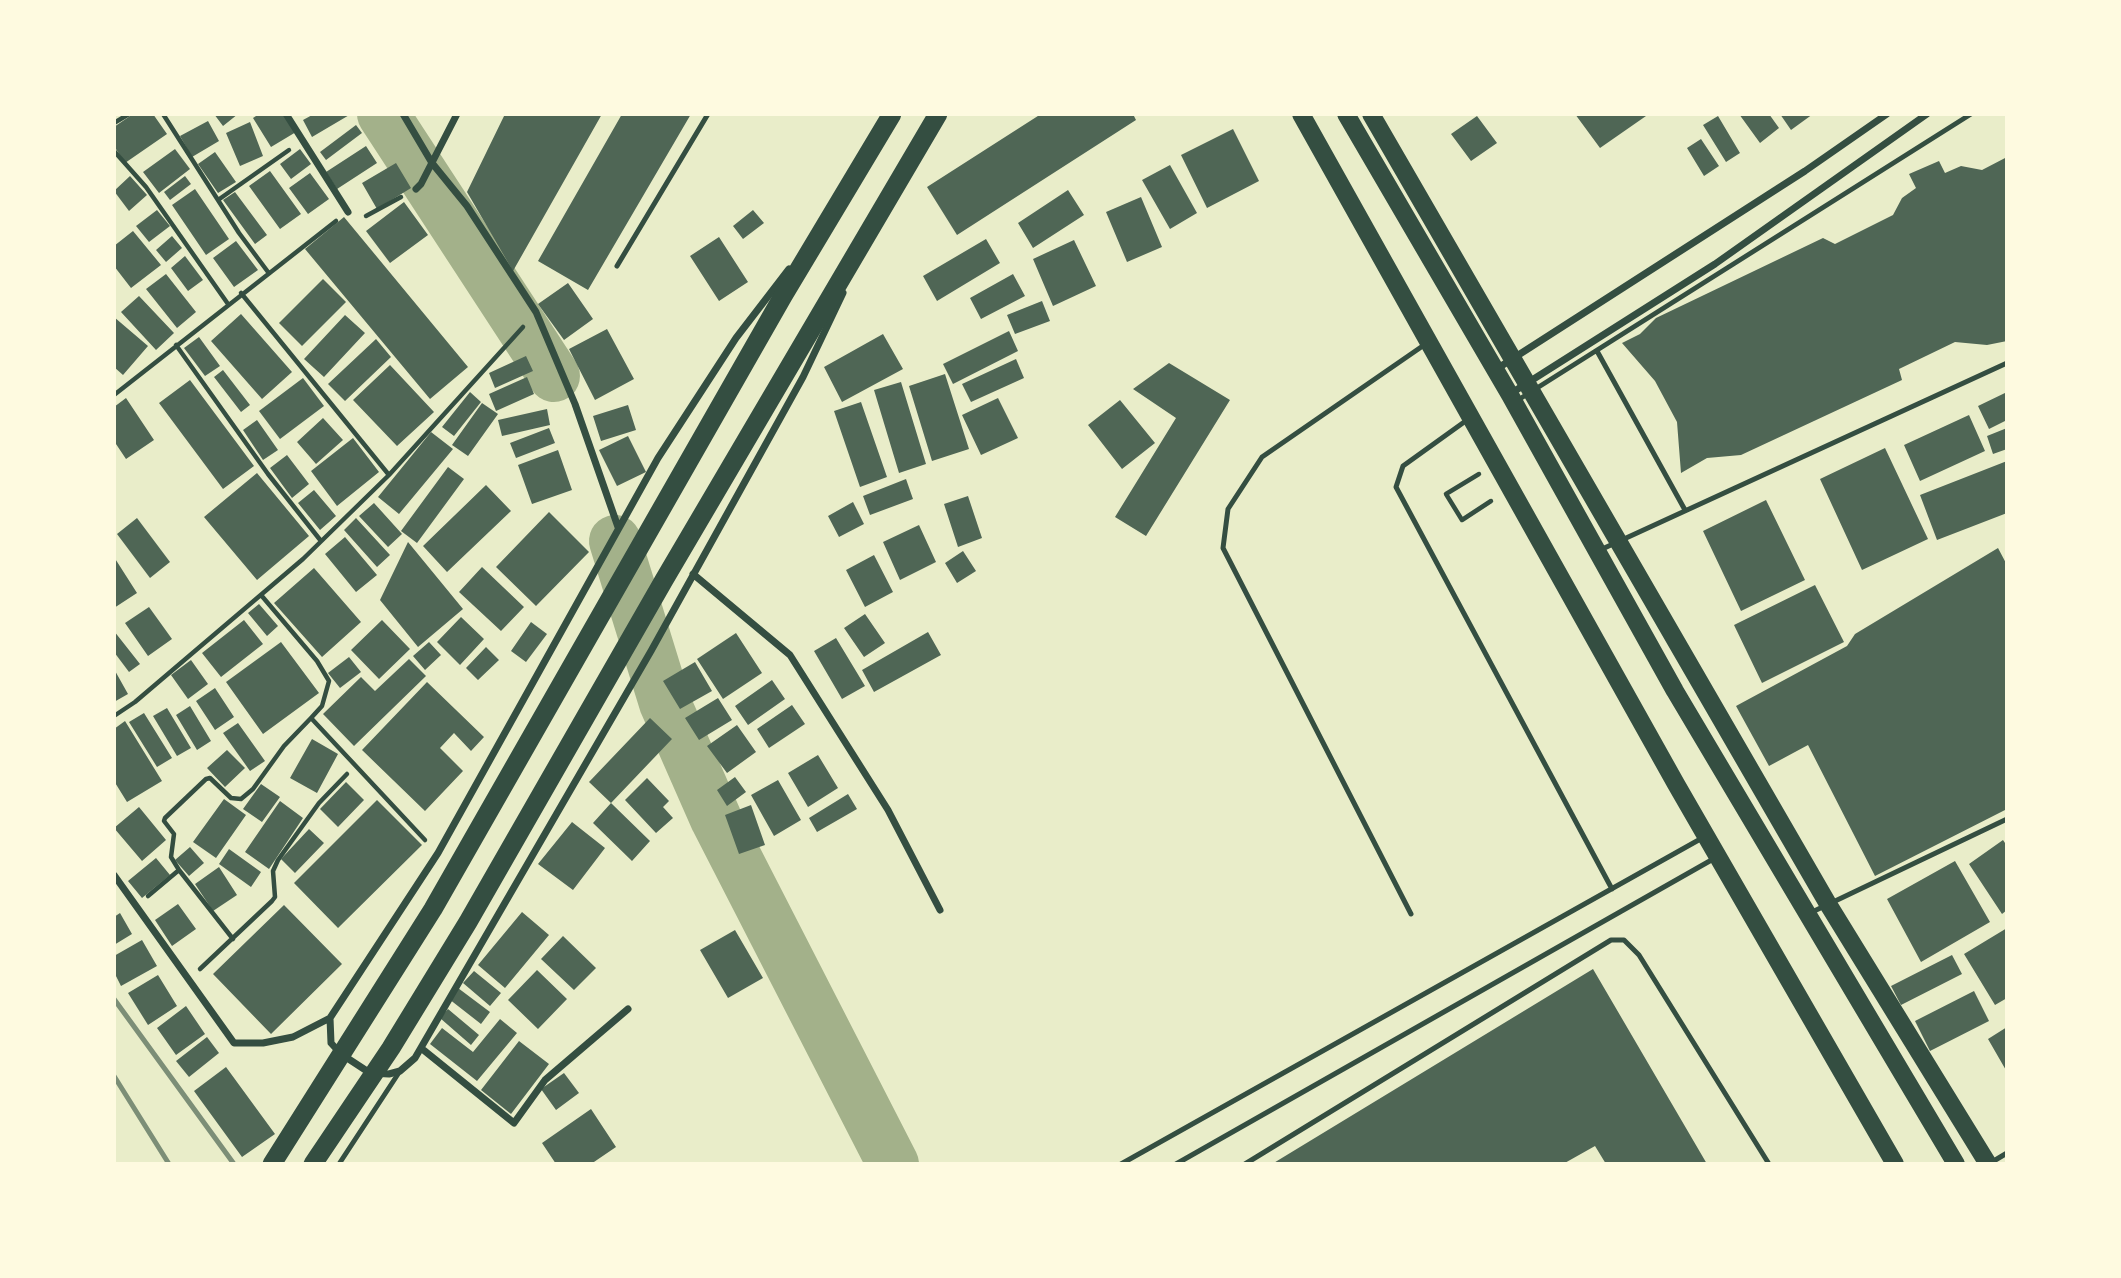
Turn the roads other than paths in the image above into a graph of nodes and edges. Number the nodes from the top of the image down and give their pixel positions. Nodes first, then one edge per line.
1 (286, 114) edge
2 (403, 114) edge
3 (457, 114) edge
4 (708, 114) edge
5 (892, 114) edge
6 (938, 114) edge
7 (1301, 114) edge
8 (1346, 114) edge
9 (1371, 114) edge
10 (1887, 114) edge
11 (1927, 114) edge
12 (1971, 114) edge
13 (432, 163) junction
14 (419, 186) road end
15 (348, 212) road end
16 (824, 228) junction
17 (860, 248) junction
18 (617, 265) dead end
19 (1427, 343) junction
20 (1597, 351) junction
21 (1513, 359) junction
22 (2007, 363) edge
23 (1495, 370) junction
24 (1530, 388) junction
25 (1511, 398) junction
26 (1470, 418) junction
27 (1685, 510) junction
28 (618, 527) junction
29 (1617, 541) junction
30 (1598, 551) junction
31 (693, 574) junction
32 (1697, 678) junction
33 (1675, 691) junction
34 (1768, 800) junction
35 (1748, 814) junction
36 (2007, 818) edge
37 (1706, 836) junction
38 (1718, 857) junction
39 (114, 875) edge
40 (1612, 889) junction
41 (1828, 905) junction
42 (940, 910) dead end
43 (1411, 914) dead end
44 (1807, 915) junction
45 (628, 1009) dead end
46 (330, 1018) junction
47 (421, 1048) junction
48 (400, 1071) junction
49 (2007, 1153) edge
50 (272, 1164) edge
51 (313, 1164) edge
52 (339, 1164) edge
53 (1121, 1164) edge
54 (1175, 1164) edge
55 (1245, 1164) edge
56 (1769, 1164) edge
57 (1895, 1164) edge
58 (1956, 1164) edge
59 (1988, 1164) edge

1 - 15 street
2 - 13 street
3 - 13 street
4 - 18 lane
5 - 16 highway
6 - 17 highway
7 - 19 main road
8 - 23 main road
9 - 21 main road
10 - 21 street
11 - 24 street
12 - 20 lane
13 - 14 street
13 - 28 street
16 - 28 street
16 - 50 highway
17 - 31 street
17 - 51 highway
19 - 26 main road
19 - 43 lane
20 - 24 lane
20 - 27 lane
21 - 23 street
21 - 24 main road
22 - 27 lane
23 - 25 main road
24 - 25 street
24 - 29 main road
25 - 30 main road
26 - 37 main road
26 - 40 lane
27 - 29 lane
28 - 46 street
29 - 30 lane
29 - 32 main road
30 - 33 main road
31 - 42 street
31 - 47 street
32 - 33 main road
32 - 34 main road
33 - 35 main road
34 - 35 main road
34 - 41 main road
35 - 44 main road
36 - 41 lane
37 - 38 main road
37 - 40 lane
38 - 54 lane
38 - 57 main road
39 - 46 street
40 - 53 lane
41 - 44 lane
41 - 59 main road
44 - 58 main road
45 - 47 street
46 - 48 street
47 - 48 street
48 - 52 lane
49 - 59 lane
55 - 56 lane

